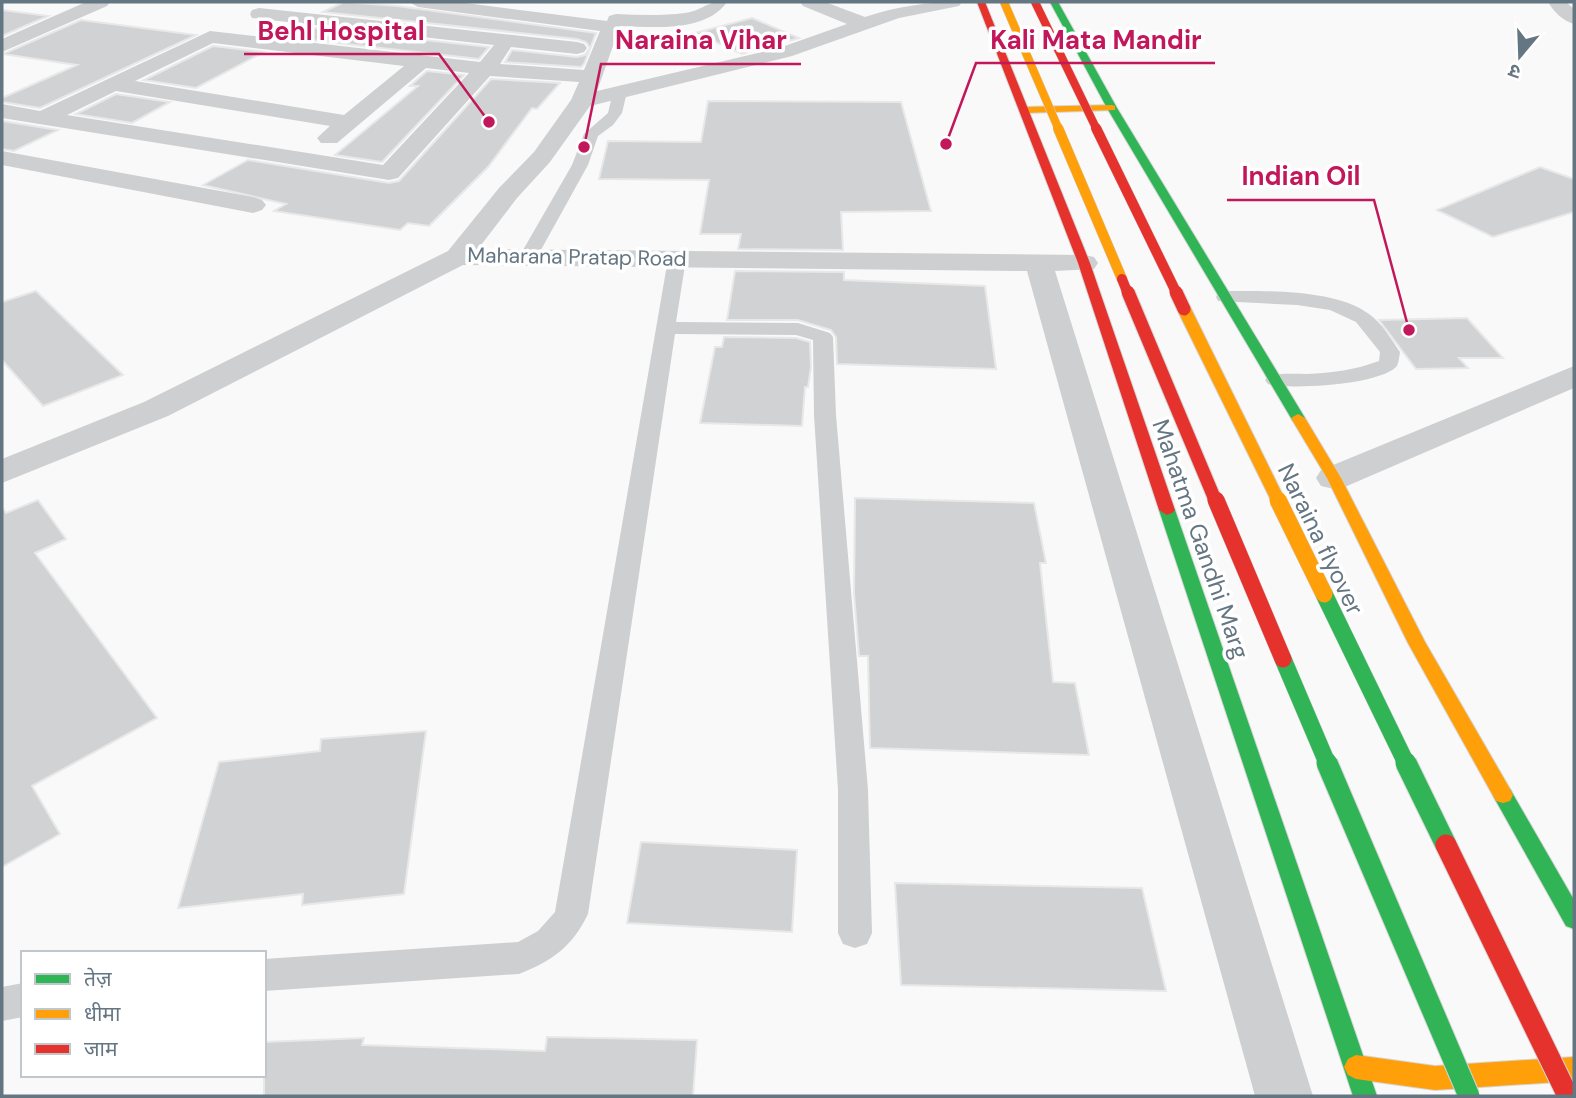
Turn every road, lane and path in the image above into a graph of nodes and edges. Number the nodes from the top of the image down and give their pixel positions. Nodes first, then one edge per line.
1 (101, 2) edge
2 (284, 2) edge
3 (418, 2) edge
4 (626, 2) edge
5 (718, 2) edge
6 (809, 2) edge
7 (953, 2) edge
8 (981, 2) edge
9 (1004, 2) edge
10 (1035, 2) edge
11 (1055, 2) edge
12 (1557, 2) edge
13 (258, 14) junction
14 (1574, 18) edge
15 (613, 23) junction
16 (865, 24) junction
17 (210, 37) junction
18 (508, 42) junction
19 (2, 46) edge
20 (576, 48) dead end
21 (422, 61) junction
22 (485, 69) junction
23 (593, 77) junction
24 (113, 85) junction
25 (620, 92) junction
26 (582, 101) junction
27 (1112, 108) junction
28 (1024, 110) junction
29 (2, 111) edge
30 (43, 118) junction
31 (348, 122) junction
32 (136, 133) junction
33 (2, 158) edge
34 (303, 159) junction
35 (65, 170) junction
36 (254, 205) dead end
37 (458, 257) junction
38 (528, 257) junction
39 (677, 259) junction
40 (1039, 263) junction
41 (1084, 264) junction
42 (1225, 297) junction
43 (666, 328) junction
44 (1574, 376) edge
45 (1275, 380) junction
46 (2, 472) edge
47 (1334, 478) junction
48 (1574, 919) edge
49 (855, 933) dead end
50 (266, 975) edge
51 (21, 1000) edge
52 (2, 1004) edge
53 (1356, 1067) junction
54 (1574, 1069) edge
55 (1284, 1096) edge
56 (1365, 1096) edge
57 (1469, 1096) edge
58 (1568, 1096) edge

1 - 19 street
2 - 13 street
3 - 15 street
4 - 15 street, Maharana Pratap Road
5 - 15 street
6 - 16 street
7 - 16 street
8 - 28 main road, Mahatma Gandhi Marg
9 - 57 main road, bridge
10 - 58 main road, Naraina flyover, bridge
11 - 27 main road
12 - 14 street
13 - 17 street
13 - 18 street
15 - 23 street, Maharana Pratap Road
16 - 25 street
17 - 21 street
17 - 24 street
18 - 20 street
18 - 22 street
21 - 22 street
21 - 31 street
22 - 23 street
22 - 34 street
23 - 26 street, Maharana Pratap Road
24 - 30 street
24 - 31 street
25 - 26 street
25 - 38 lane
26 - 37 street, Maharana Pratap Road
27 - 28 main road
27 - 42 main road
28 - 41 main road, Mahatma Gandhi Marg
29 - 30 street
30 - 32 street
31 - 34 street
32 - 34 street
32 - 35 street
33 - 35 street
35 - 36 street
37 - 38 street, Maharana Pratap Road
37 - 46 street
38 - 39 street, Maharana Pratap Road
39 - 40 street, Maharana Pratap Road
39 - 43 lane
40 - 41 street, Maharana Pratap Road
40 - 55 street
41 - 53 main road, Mahatma Gandhi Marg
42 - 45 main road
42 - 45 lane
43 - 49 lane
43 - 50 lane
44 - 47 street
45 - 47 main road
47 - 48 main road
51 - 52 lane
53 - 54 main road
53 - 56 main road, Mahatma Gandhi Marg

